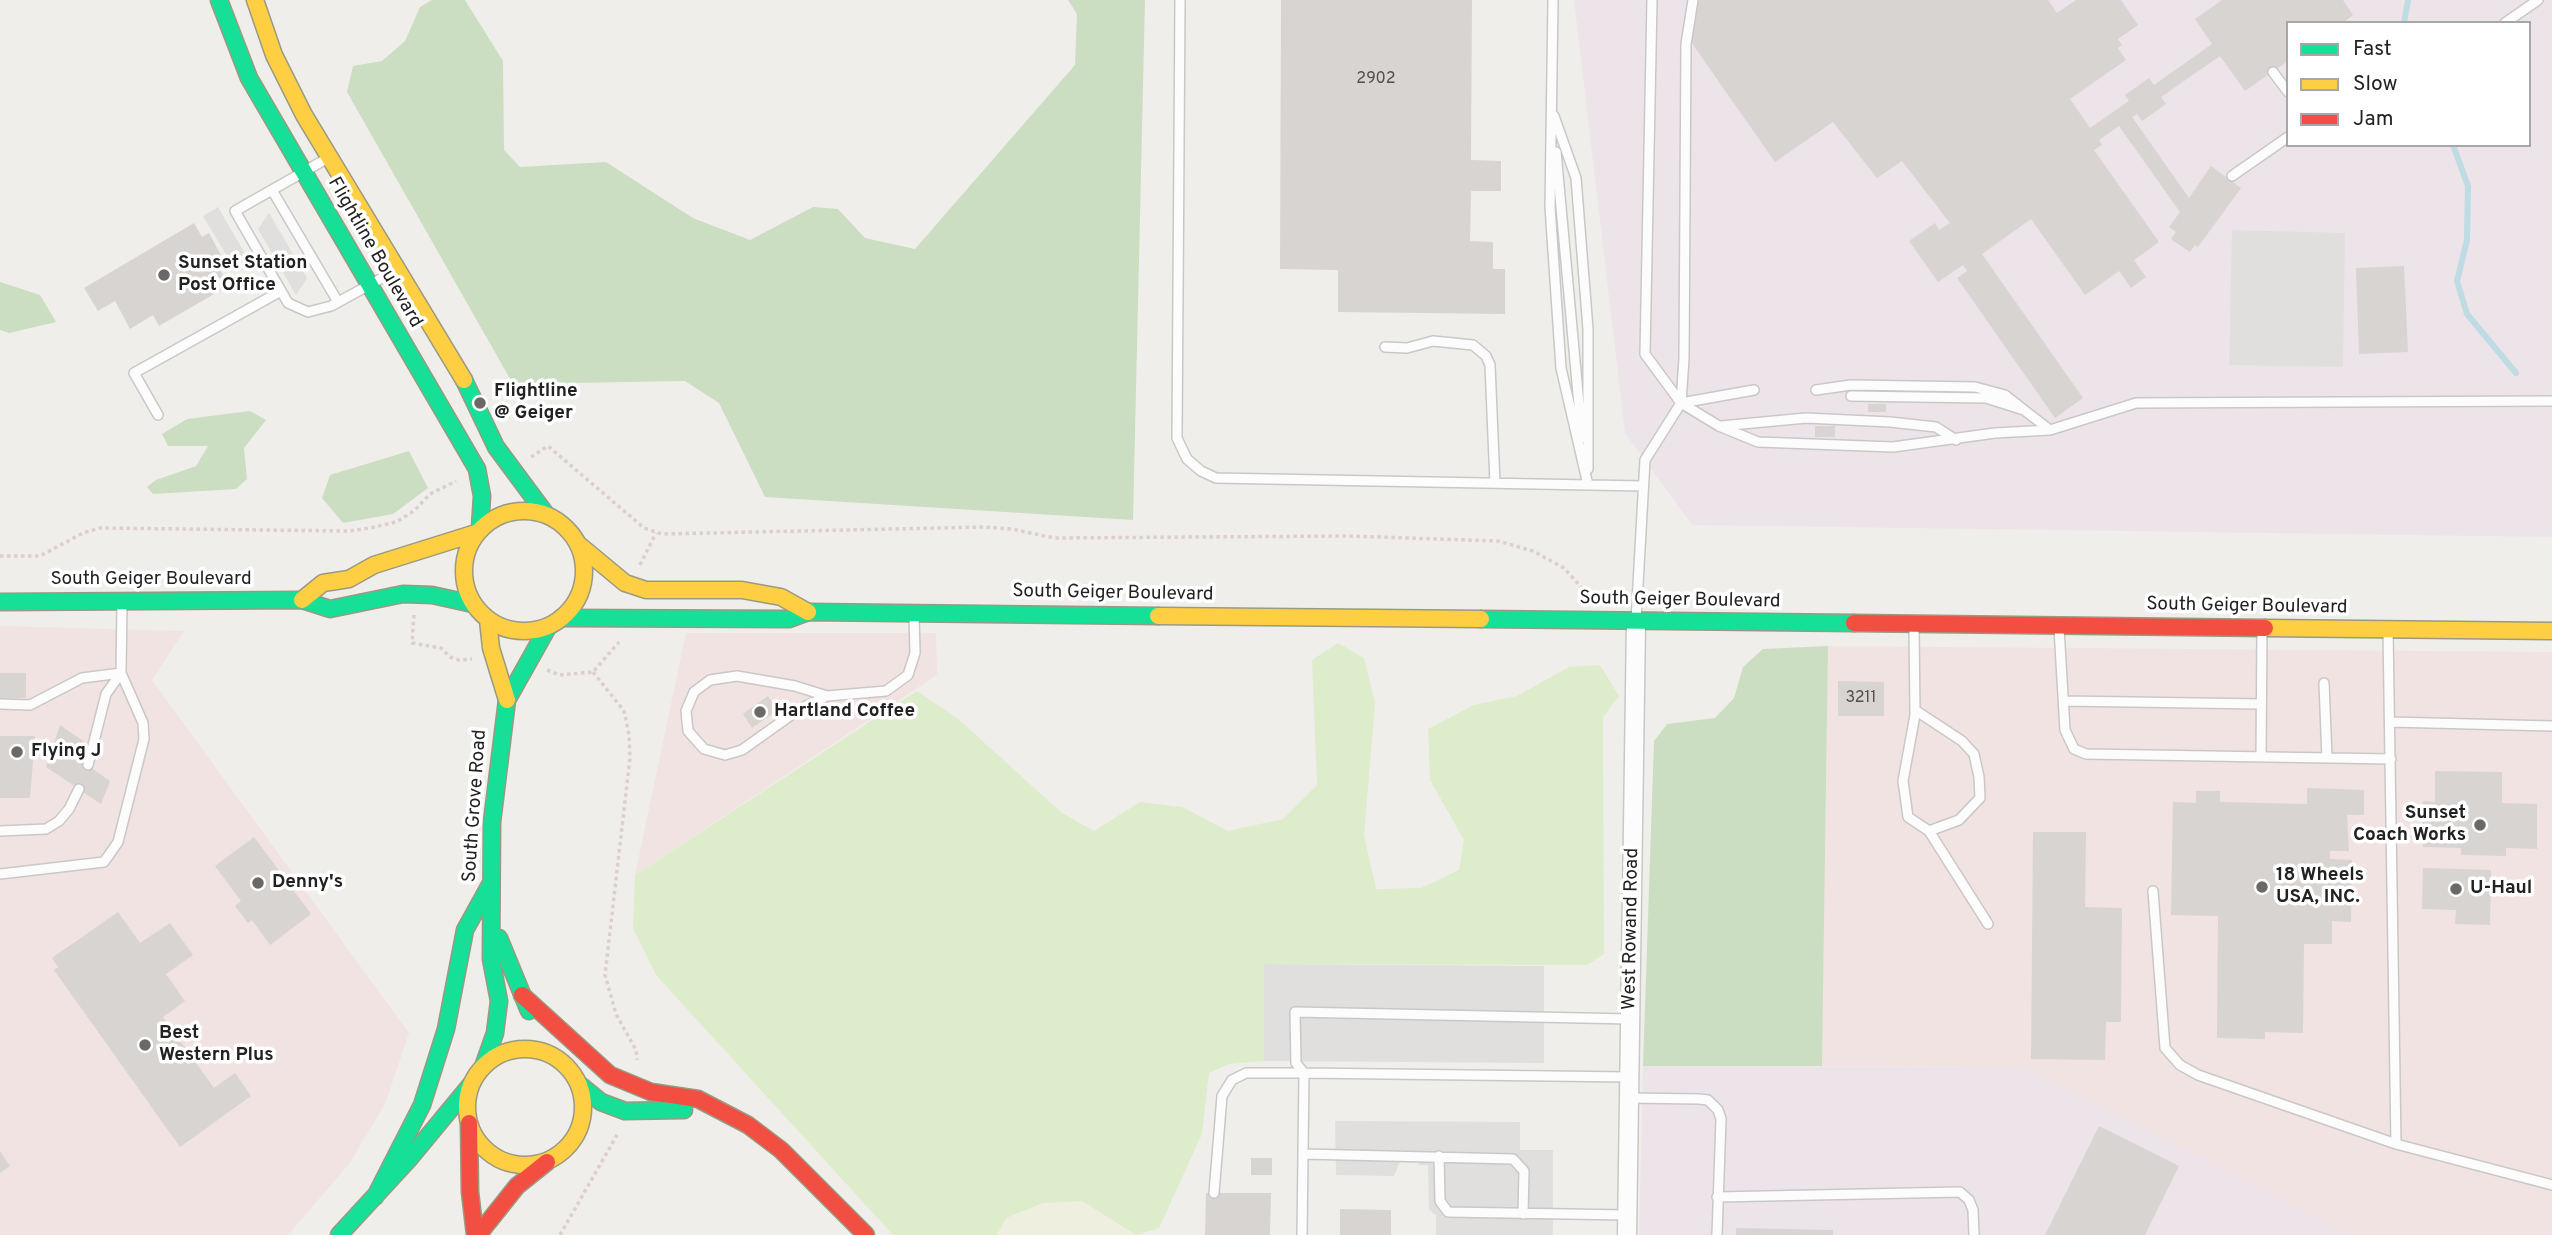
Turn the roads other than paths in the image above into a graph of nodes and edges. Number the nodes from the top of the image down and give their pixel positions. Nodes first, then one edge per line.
1 (219, 0) edge
2 (256, 0) edge
3 (1180, 0) edge
4 (1553, 0) edge
5 (1652, 0) edge
6 (1693, 0) edge
7 (2538, 0) edge
8 (2508, 21) edge
9 (2273, 72) dead end
10 (2286, 89) edge
11 (1551, 108) junction
12 (2286, 138) edge
13 (330, 157) junction
14 (302, 172) junction
15 (2232, 176) dead end
16 (272, 190) junction
17 (398, 269) junction
18 (368, 286) junction
19 (281, 291) junction
20 (338, 302) junction
21 (1385, 347) dead end
22 (1754, 390) dead end
23 (1816, 390) dead end
24 (1851, 396) dead end
25 (2552, 401) edge
26 (1681, 403) junction
27 (2024, 410) junction
28 (158, 415) dead end
29 (1719, 426) junction
30 (2049, 430) junction
31 (1956, 440) junction
32 (1495, 483) junction
33 (1588, 485) junction
34 (1643, 486) junction
35 (545, 513) junction
36 (478, 530) junction
37 (578, 544) junction
38 (302, 600) junction
39 (0, 602) edge
40 (122, 602) junction
41 (473, 604) junction
42 (808, 611) junction
43 (914, 613) junction
44 (488, 620) junction
45 (1636, 622) junction
46 (555, 623) junction
47 (1914, 625) junction
48 (2059, 626) junction
49 (2262, 628) junction
50 (2388, 630) junction
51 (2552, 631) edge
52 (121, 673) junction
53 (2324, 682) dead end
54 (827, 695) junction
55 (507, 700) junction
56 (2064, 701) junction
57 (0, 704) edge
58 (2261, 704) junction
59 (1915, 710) junction
60 (2390, 722) junction
61 (2552, 726) edge
62 (2261, 757) junction
63 (2327, 758) junction
64 (2391, 759) junction
65 (88, 765) dead end
66 (79, 789) dead end
67 (0, 831) edge
68 (1928, 831) junction
69 (0, 874) edge
70 (491, 883) junction
71 (2153, 891) dead end
72 (491, 916) junction
73 (1988, 924) dead end
74 (522, 995) junction
75 (1630, 1019) junction
76 (555, 1057) junction
77 (483, 1067) junction
78 (1304, 1073) junction
79 (1630, 1077) junction
80 (472, 1083) junction
81 (580, 1085) junction
82 (1629, 1097) junction
83 (724, 1115) junction
84 (469, 1122) junction
85 (2396, 1144) junction
86 (1303, 1154) junction
87 (1439, 1156) junction
88 (547, 1162) junction
89 (2552, 1185) edge
90 (1214, 1193) dead end
91 (375, 1197) junction
92 (1717, 1197) junction
93 (1524, 1214) junction
94 (1627, 1214) junction
95 (339, 1235) edge
96 (476, 1235) edge
97 (866, 1235) edge
98 (1302, 1235) edge
99 (1627, 1235) edge
100 (1717, 1235) edge
101 (1974, 1235) edge

1 - 14 main road, Flightline Boulevard
2 - 13 main road, Flightline Boulevard
3 - 32 lane
4 - 11 lane
5 - 26 lane
6 - 26 lane
7 - 8 lane
9 - 10 lane
11 - 33 lane
11 - 33 lane
12 - 15 lane
13 - 14 lane
13 - 17 main road, Flightline Boulevard
14 - 16 lane
14 - 18 main road, Flightline Boulevard
16 - 19 lane
16 - 20 lane
17 - 18 lane
17 - 35 main road, Flightline Boulevard
18 - 20 lane
18 - 36 main road, Flightline Boulevard
19 - 20 lane
19 - 28 lane
21 - 32 lane
22 - 26 lane
23 - 27 lane
24 - 27 lane
25 - 30 lane
26 - 29 lane
26 - 34 lane
27 - 30 lane
29 - 31 lane
29 - 31 lane
30 - 31 lane
32 - 33 lane
33 - 34 lane
34 - 45 lane
35 - 36 main road
35 - 37 main road
36 - 38 main road
36 - 41 main road
37 - 42 main road, South Geiger Boulevard
37 - 46 main road
38 - 40 main road, South Geiger Boulevard
38 - 41 main road, South Geiger Boulevard
39 - 40 main road, South Geiger Boulevard
40 - 52 lane
41 - 44 main road
42 - 43 main road, South Geiger Boulevard
42 - 46 main road, South Geiger Boulevard
43 - 45 main road, South Geiger Boulevard
43 - 54 lane
44 - 46 main road
44 - 55 main road, South Grove Road
45 - 47 main road, South Geiger Boulevard
45 - 75 street, West Rowand Road
46 - 55 main road, South Grove Road
47 - 48 main road, South Geiger Boulevard
47 - 59 lane
48 - 49 main road, South Geiger Boulevard
48 - 56 lane
49 - 50 main road, South Geiger Boulevard
49 - 58 lane
50 - 51 main road, South Geiger Boulevard
50 - 60 lane
52 - 57 lane
52 - 65 lane
52 - 69 lane
53 - 63 lane
54 - 54 lane
55 - 70 main road, South Grove Road
56 - 58 lane
56 - 62 lane
58 - 62 lane
59 - 68 lane
59 - 68 lane
60 - 61 lane
60 - 64 lane
62 - 63 lane
63 - 64 lane
64 - 85 lane
66 - 67 lane
68 - 73 lane
70 - 72 main road, South Grove Road
70 - 91 main road
71 - 85 lane
72 - 74 main road, South Grove Road
72 - 77 main road, South Grove Road
74 - 76 main road, South Grove Road
74 - 83 main road
75 - 78 lane
75 - 79 street, West Rowand Road
76 - 77 main road
76 - 81 main road
77 - 80 main road
78 - 79 lane
78 - 86 lane
78 - 90 lane
79 - 82 street, West Rowand Road
80 - 84 main road
80 - 91 main road
81 - 83 main road
81 - 88 main road
82 - 92 lane
82 - 94 street, West Rowand Road
83 - 97 main road
84 - 88 main road
84 - 96 main road
85 - 89 lane
86 - 87 lane
86 - 98 lane
87 - 93 lane
87 - 93 lane
88 - 96 main road
91 - 95 main road
92 - 100 lane
92 - 101 lane
93 - 94 lane
94 - 99 street, West Rowand Road

